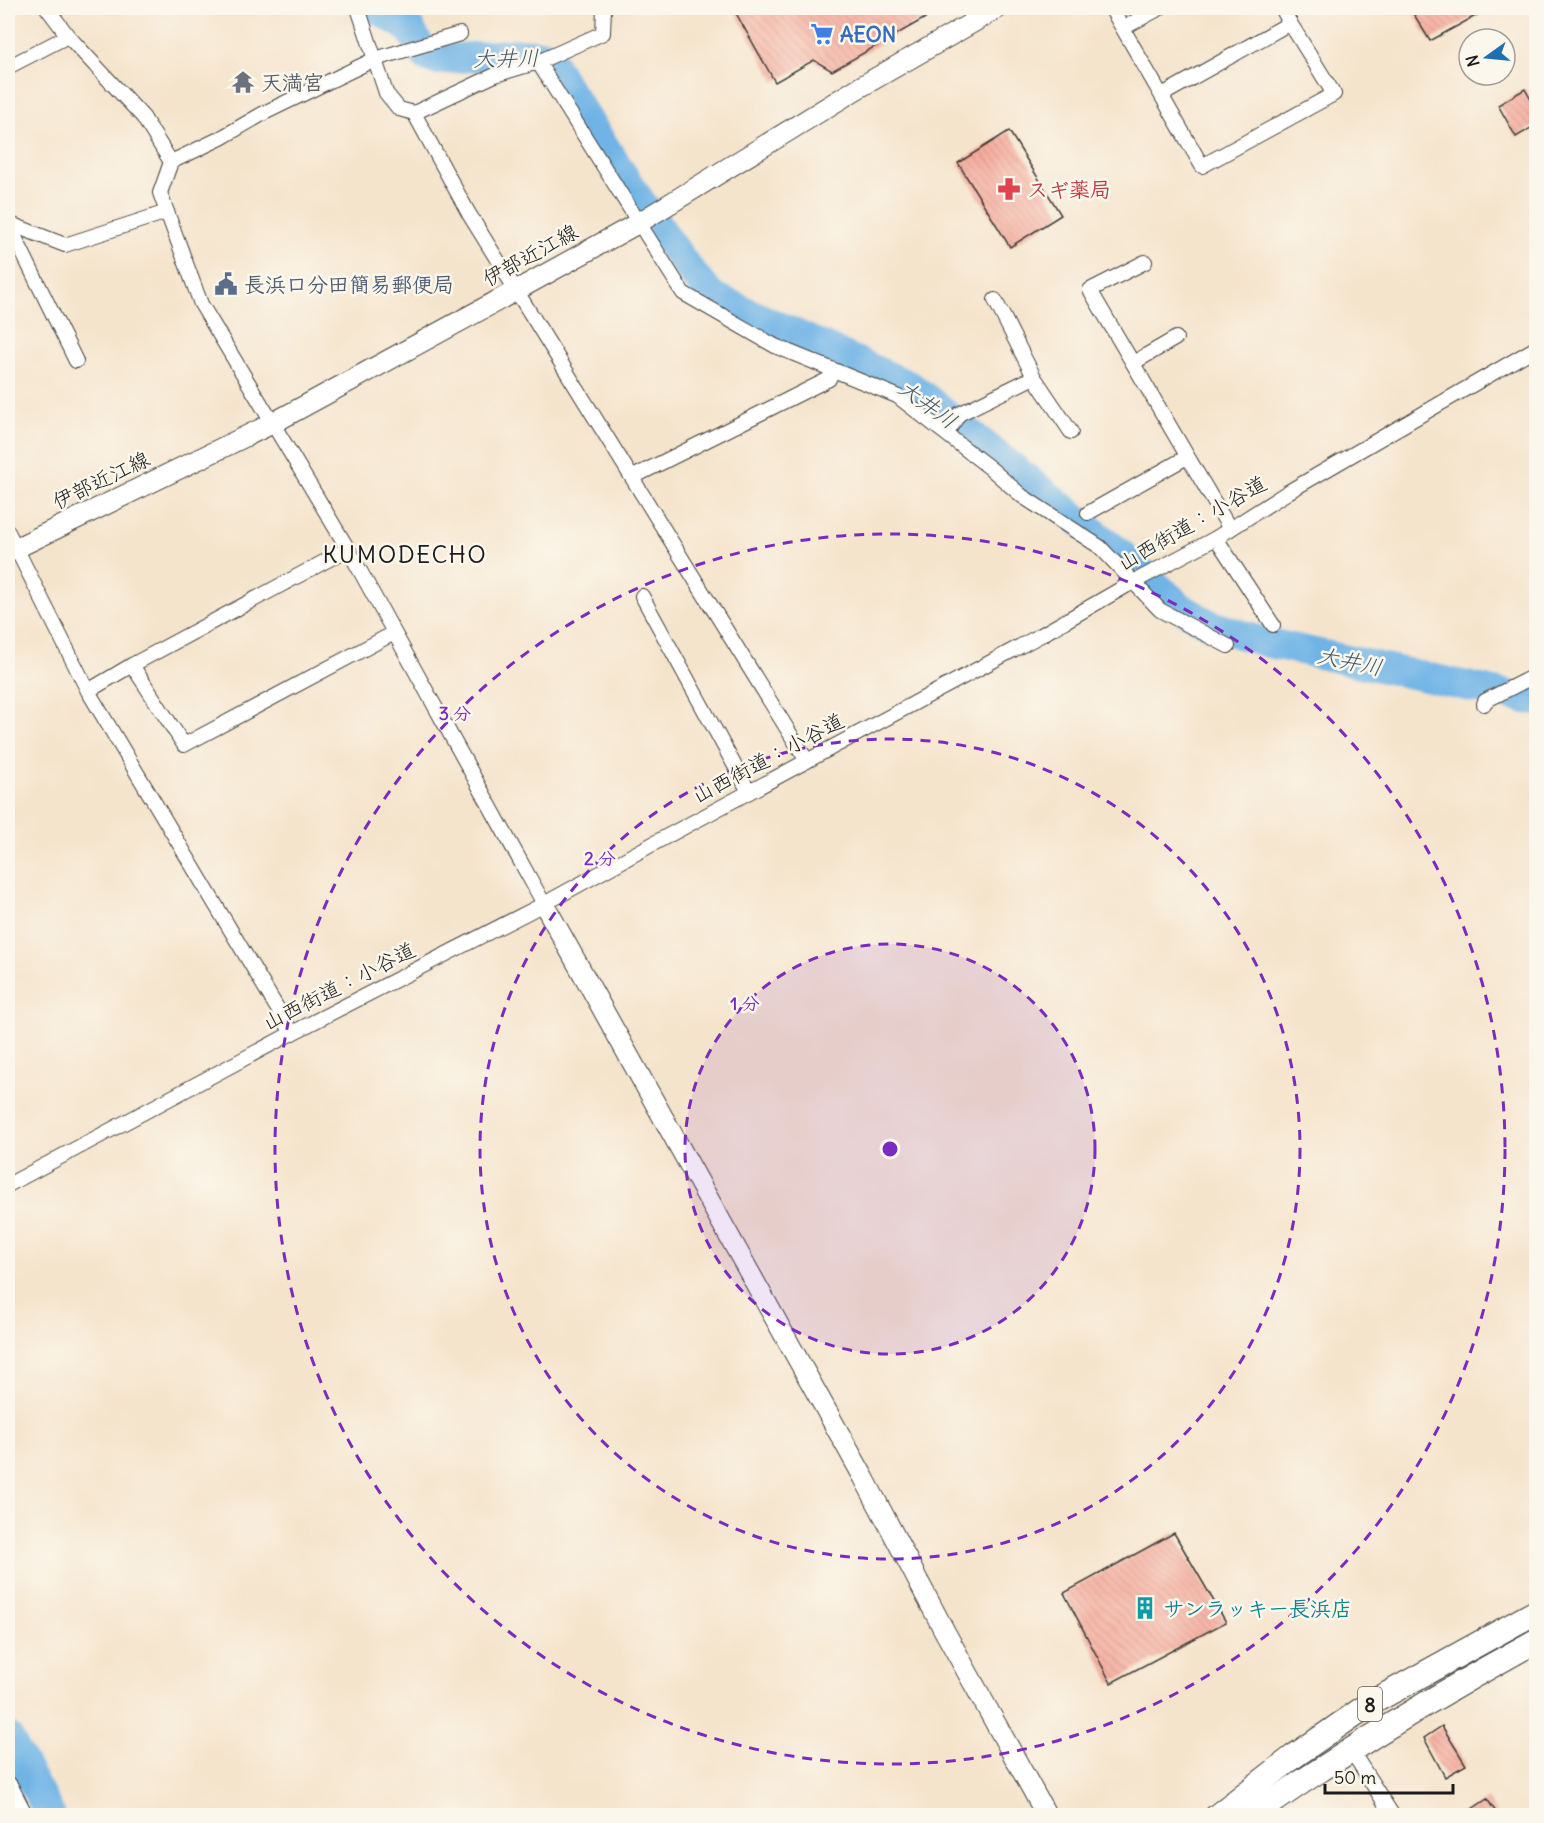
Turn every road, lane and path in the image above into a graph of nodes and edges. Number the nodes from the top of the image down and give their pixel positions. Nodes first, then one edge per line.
1 (47, 8) edge
2 (358, 8) edge
3 (604, 8) edge
4 (998, 8) edge
5 (1111, 8) edge
6 (1160, 8) edge
7 (1282, 8) edge
8 (1290, 23) junction
9 (1123, 28) junction
10 (460, 34) dead end
11 (68, 36) junction
12 (375, 59) junction
13 (538, 62) junction
14 (8, 67) edge
15 (1162, 94) junction
16 (414, 113) junction
17 (171, 162) junction
18 (167, 212) junction
19 (640, 222) junction
20 (8, 223) edge
21 (1145, 262) dead end
22 (517, 290) junction
23 (995, 300) dead end
24 (1176, 338) dead end
25 (1536, 348) edge
26 (76, 361) dead end
27 (1132, 363) junction
28 (833, 370) junction
29 (1034, 377) junction
30 (273, 423) junction
31 (1071, 432) dead end
32 (947, 433) junction
33 (1187, 456) junction
34 (633, 477) junction
35 (1088, 513) dead end
36 (1230, 529) junction
37 (1216, 538) junction
38 (11, 544) edge
39 (348, 549) junction
40 (1133, 582) junction
41 (642, 596) dead end
42 (1273, 625) dead end
43 (394, 633) junction
44 (1227, 646) dead end
45 (132, 665) junction
46 (1536, 675) edge
47 (88, 691) junction
48 (1484, 704) dead end
49 (807, 761) junction
50 (749, 792) junction
51 (544, 904) junction
52 (292, 1033) junction
53 (8, 1185) edge
54 (1536, 1612) edge
55 (1536, 1641) edge
56 (1351, 1750) junction
57 (8, 1787) edge
58 (23, 1815) edge
59 (1047, 1815) edge
60 (1217, 1815) edge
61 (1255, 1815) edge
62 (1394, 1815) edge

1 - 11 street
2 - 12 street
3 - 13 street
4 - 19 main road, 伊部近江線
5 - 9 street
6 - 9 street
7 - 8 street
8 - 15 street
8 - 15 street
9 - 15 street
10 - 12 street
11 - 14 street
11 - 17 street
12 - 16 street
12 - 17 street
13 - 16 street
13 - 19 street
16 - 22 street
17 - 18 street
18 - 20 street
18 - 30 street
19 - 22 main road, 伊部近江線
19 - 28 street
20 - 26 street
21 - 27 street
22 - 30 main road, 伊部近江線
22 - 34 street
23 - 29 street
24 - 27 street
25 - 36 street, 山西街道：小谷道
27 - 33 street
28 - 32 street
28 - 34 street
29 - 31 street
29 - 32 street
30 - 38 main road, 伊部近江線
30 - 39 street
32 - 40 street
33 - 35 street
33 - 36 street
34 - 49 street
36 - 37 street, 山西街道：小谷道
37 - 40 street, 山西街道：小谷道
37 - 42 street
38 - 47 street
39 - 43 street
39 - 45 street
40 - 44 street
40 - 49 street, 山西街道：小谷道
41 - 50 street
43 - 45 street
43 - 51 street
45 - 47 street
46 - 48 street
47 - 52 street
49 - 50 street, 山西街道：小谷道
50 - 51 street, 山西街道：小谷道
51 - 52 street, 山西街道：小谷道
51 - 59 main road
52 - 53 street, 山西街道：小谷道
54 - 60 highway, 8
55 - 56 highway, 8
56 - 61 highway, 8
56 - 62 street
57 - 58 main road

